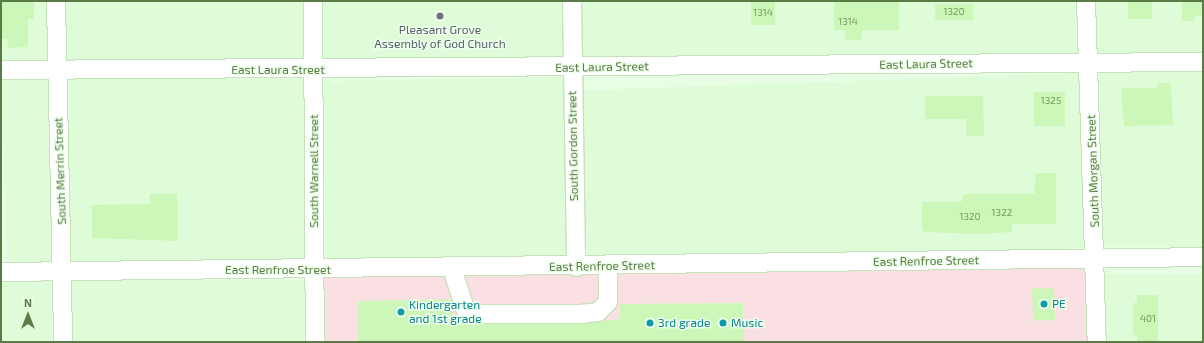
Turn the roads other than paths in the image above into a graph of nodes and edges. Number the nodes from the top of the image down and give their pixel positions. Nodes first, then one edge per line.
1 (56, 1) edge
2 (313, 1) edge
3 (572, 1) edge
4 (1086, 1) edge
5 (1203, 62) edge
6 (1090, 63) junction
7 (572, 67) junction
8 (1, 70) edge
9 (57, 70) junction
10 (314, 70) junction
11 (1203, 257) edge
12 (1096, 258) junction
13 (611, 266) junction
14 (576, 267) junction
15 (452, 269) junction
16 (63, 271) junction
17 (314, 271) junction
18 (1, 272) edge
19 (64, 342) edge
20 (315, 342) edge
21 (1097, 342) edge

1 - 9 street, South Merrin Street
2 - 10 street, South Warnell Street
3 - 7 street, South Gordon Street
4 - 6 street, South Morgan Street
5 - 6 street, East Laura Street
6 - 7 street, East Laura Street
6 - 12 street, South Morgan Street
7 - 10 street, East Laura Street
7 - 14 street, South Gordon Street
8 - 9 street, East Laura Street
9 - 10 street, East Laura Street
9 - 16 street, South Merrin Street
10 - 17 street, South Warnell Street
11 - 12 street, East Renfroe Street
12 - 13 street, East Renfroe Street
12 - 21 street, South Morgan Street
13 - 14 street, East Renfroe Street
13 - 15 street
14 - 15 street, East Renfroe Street
15 - 17 street, East Renfroe Street
16 - 17 street, East Renfroe Street
16 - 18 street, East Renfroe Street
16 - 19 street, South Merrin Street
17 - 20 street, South Warnell Street

